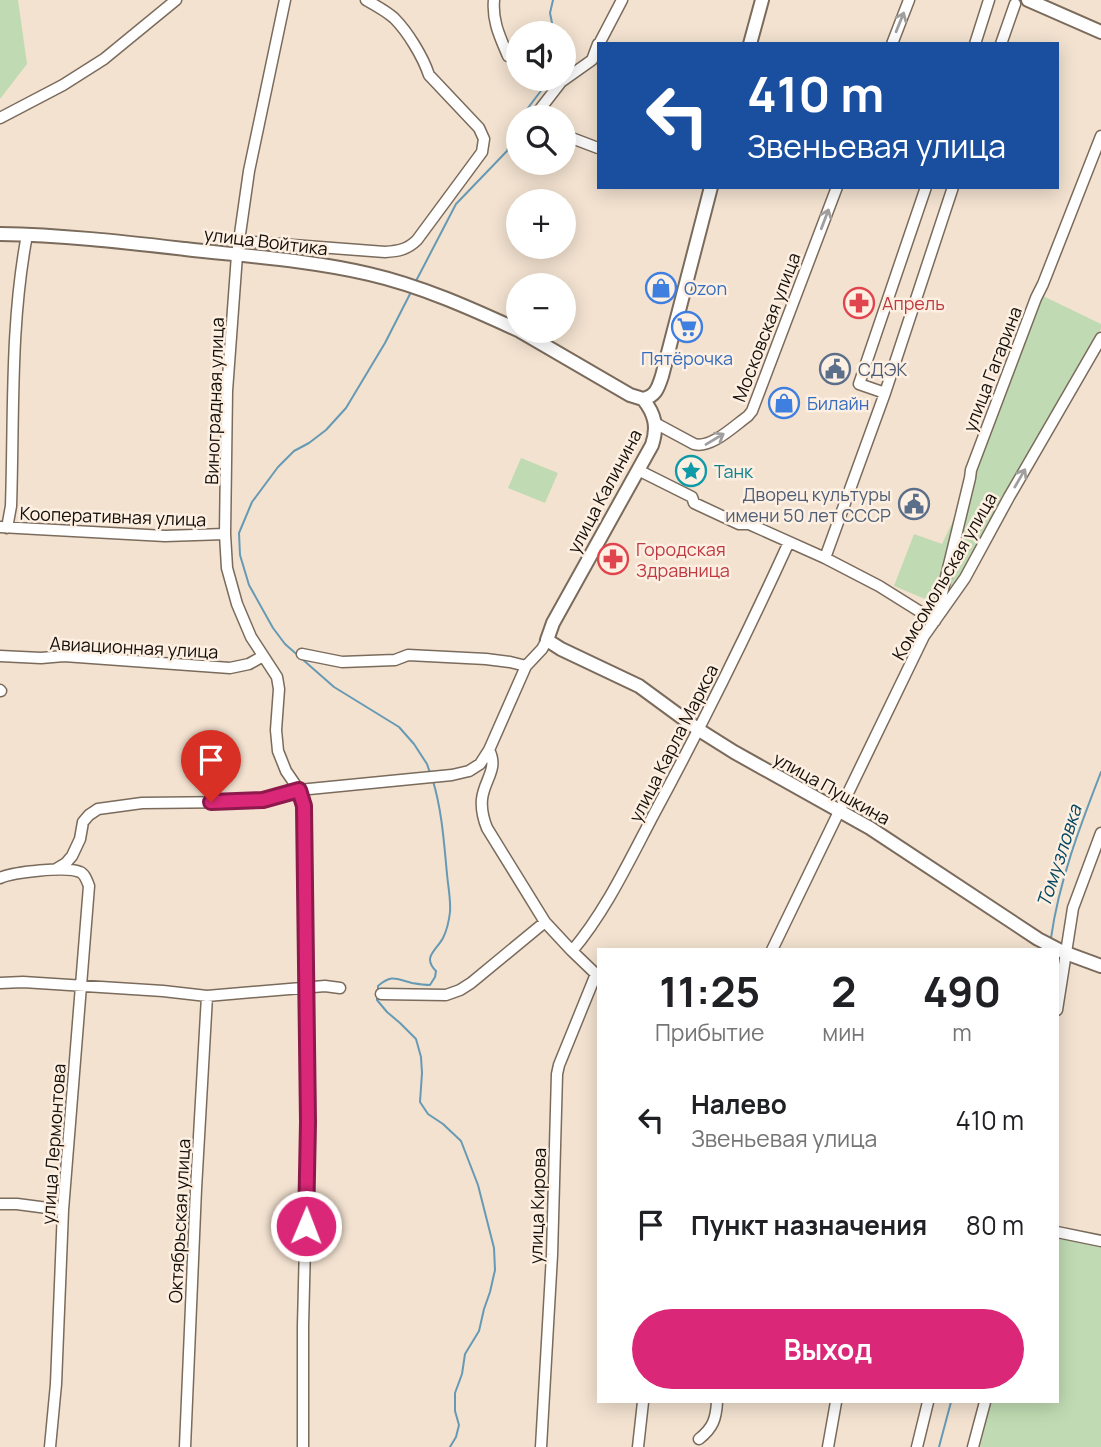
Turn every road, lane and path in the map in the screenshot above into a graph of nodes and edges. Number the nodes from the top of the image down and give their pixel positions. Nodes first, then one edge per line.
1 (176, 0) edge
2 (285, 0) edge
3 (366, 0) edge
4 (494, 0) edge
5 (622, 0) edge
6 (762, 0) edge
7 (909, 0) edge
8 (989, 0) edge
9 (1028, 0) edge
10 (1014, 4) dead end
11 (1101, 32) edge
12 (600, 42) edge
13 (751, 42) edge
14 (893, 42) edge
15 (976, 42) edge
16 (1002, 42) edge
17 (597, 49) edge
18 (506, 51) edge
19 (544, 105) edge
20 (0, 118) edge
21 (1101, 135) edge
22 (576, 140) edge
23 (597, 148) edge
24 (710, 189) edge
25 (836, 189) edge
26 (925, 189) edge
27 (952, 189) edge
28 (0, 234) edge
29 (27, 234) junction
30 (238, 248) junction
31 (506, 324) edge
32 (1101, 338) edge
33 (541, 343) edge
34 (885, 393) junction
35 (643, 399) junction
36 (654, 423) junction
37 (638, 470) junction
38 (4, 527) edge
39 (225, 534) junction
40 (789, 542) junction
41 (825, 558) junction
42 (935, 621) junction
43 (547, 640) junction
44 (302, 654) dead end
45 (0, 656) edge
46 (263, 656) junction
47 (526, 666) junction
48 (699, 730) junction
49 (489, 750) junction
50 (299, 790) junction
51 (840, 811) junction
52 (1101, 833) edge
53 (55, 869) junction
54 (2, 874) edge
55 (545, 922) junction
56 (773, 948) edge
57 (1055, 948) edge
58 (1059, 950) edge
59 (572, 951) junction
60 (1064, 953) junction
61 (1101, 966) edge
62 (597, 975) edge
63 (0, 983) edge
64 (81, 985) junction
65 (306, 988) junction
66 (340, 988) dead end
67 (381, 994) dead end
68 (1059, 994) edge
69 (207, 996) junction
70 (0, 1204) edge
71 (63, 1210) junction
72 (1059, 1232) edge
73 (1101, 1241) edge
74 (643, 1403) edge
75 (717, 1403) edge
76 (836, 1403) edge
77 (928, 1403) edge
78 (985, 1403) edge
79 (699, 1439) dead end
80 (50, 1447) edge
81 (185, 1447) edge
82 (303, 1447) edge
83 (541, 1447) edge
84 (638, 1447) edge
85 (828, 1447) edge
86 (917, 1447) edge
87 (973, 1447) edge

1 - 20 street
2 - 30 street, Виноградная улица
3 - 30 street
4 - 18 street
5 - 12 street
6 - 13 main road
14 -> 7 street
8 - 15 street
9 - 11 main road
10 - 16 street
17 - 19 street
21 - 42 street, улица Гагарина
22 - 23 street
24 - 35 main road
36 -> 25 street, Московская улица
26 - 34 street
27 - 34 street
28 - 29 main road, улица Войтика
29 - 30 main road, улица Войтика
29 - 38 street
30 - 31 main road, улица Войтика
30 - 39 street, Виноградная улица
42 -> 32 street, Комсомольская улица
33 - 35 main road, улица Войтика
34 - 41 street
35 - 36 main road, улица Калинина
36 - 37 main road, улица Калинина
37 - 40 street
37 - 43 main road, улица Калинина
38 - 39 street, Кооперативная улица
39 - 46 street, Виноградная улица
40 - 41 street
40 - 48 street, улица Карла Маркса
41 - 42 street
42 - 51 street, Комсомольская улица
43 - 47 street, улица Калинина
43 - 48 main road, улица Пушкина
44 - 47 street
45 - 46 street, Авиационная улица
46 - 50 street, Виноградная улица
47 - 49 street, улица Калинина
48 - 51 main road, улица Пушкина
48 - 59 street, улица Карла Маркса
49 - 50 street, улица Калинина
49 - 55 street
50 - 53 street, улица Калинина
50 - 65 street, Виноградная улица
51 - 56 street, Комсомольская улица
51 - 57 main road, улица Пушкина
52 - 60 street
53 - 54 street
53 - 64 street, улица Лермонтова
55 - 59 street
55 - 67 street
58 - 60 main road, улица Пушкина
59 - 62 street
60 - 61 main road, улица Пушкина
60 - 68 street
62 - 83 street, улица Кирова
63 - 64 street
64 - 69 street
64 - 71 street, улица Лермонтова
65 - 66 street
65 - 69 street
65 - 82 street, Виноградная улица
69 - 81 street, Октябрьская улица
70 - 71 street
71 - 80 street, улица Лермонтова
72 - 73 street
74 - 84 street
75 - 79 street
76 - 85 street
77 - 86 street
78 - 87 street

